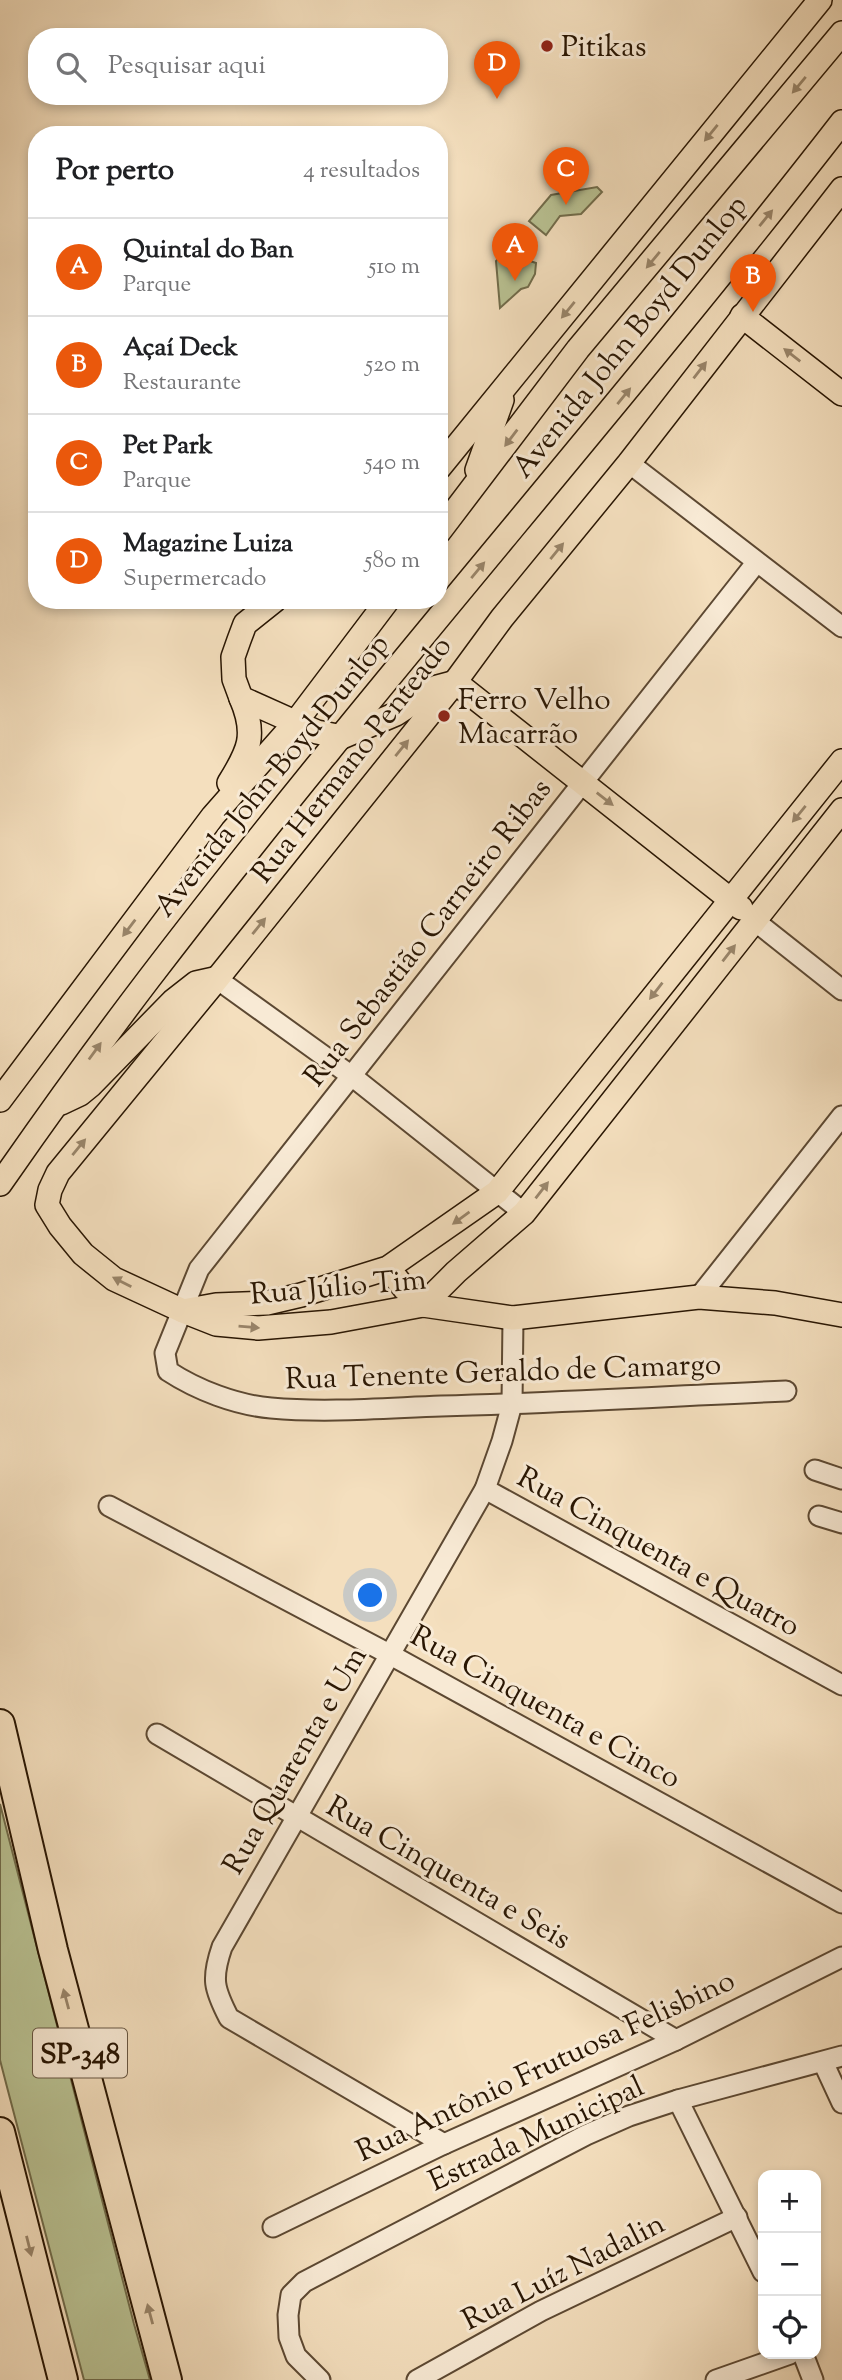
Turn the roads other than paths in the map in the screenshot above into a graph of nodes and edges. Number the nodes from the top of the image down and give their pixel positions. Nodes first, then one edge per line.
1 (807, 0) edge
2 (820, 0) edge
3 (842, 33) edge
4 (785, 42) junction
5 (842, 122) edge
6 (842, 147) edge
7 (842, 189) edge
8 (786, 193) junction
9 (743, 316) junction
10 (508, 384) junction
11 (842, 394) edge
12 (448, 457) edge
13 (629, 463) junction
14 (467, 495) junction
15 (448, 520) edge
16 (756, 563) junction
17 (448, 606) edge
18 (264, 609) edge
19 (381, 609) edge
20 (446, 609) edge
21 (842, 627) edge
22 (455, 682) junction
23 (241, 698) junction
24 (295, 723) junction
25 (342, 737) junction
26 (842, 761) edge
27 (582, 781) junction
28 (842, 810) edge
29 (213, 816) junction
30 (731, 898) junction
31 (755, 921) junction
32 (217, 979) junction
33 (842, 990) edge
34 (352, 1077) junction
35 (0, 1100) edge
36 (55, 1106) junction
37 (842, 1116) edge
38 (0, 1184) edge
39 (497, 1192) junction
40 (47, 1205) joint
41 (524, 1213) junction
42 (388, 1268) junction
43 (699, 1297) junction
44 (424, 1305) junction
45 (183, 1311) junction
46 (842, 1315) edge
47 (513, 1318) junction
48 (786, 1391) dead end
49 (512, 1404) junction
50 (815, 1470) dead end
51 (842, 1479) edge
52 (485, 1489) junction
53 (109, 1506) dead end
54 (820, 1516) dead end
55 (842, 1523) edge
56 (389, 1654) junction
57 (842, 1685) edge
58 (0, 1724) edge
59 (157, 1734) dead end
60 (296, 1817) junction
61 (842, 1903) edge
62 (842, 1957) edge
63 (676, 2040) junction
64 (842, 2056) edge
65 (823, 2062) junction
66 (678, 2100) junction
67 (842, 2103) edge
68 (0, 2132) edge
69 (444, 2144) junction
70 (737, 2217) junction
71 (273, 2227) dead end
72 (758, 2261) edge
73 (776, 2359) edge
74 (805, 2359) edge
75 (62, 2380) edge
76 (167, 2380) edge
77 (320, 2380) edge
78 (417, 2380) edge
79 (716, 2380) edge
80 (813, 2380) edge

1 - 4 main road
2 - 4 main road
3 -> 14 main road, Avenida John Boyd Dunlop
4 -> 10 main road
5 - 8 main road, Avenida John Boyd Dunlop
6 - 8 main road
7 - 9 main road, Rua Hermano Penteado
17 -> 8 main road, Avenida John Boyd Dunlop
11 -> 9 main road
13 -> 9 main road, Rua Hermano Penteado
10 - 12 main road
10 - 14 main road
13 - 16 street
22 -> 13 main road, Rua Hermano Penteado
14 - 15 main road, Avenida John Boyd Dunlop
16 - 21 street
16 - 27 street, Rua Sebastião Carneiro Ribas
18 - 23 main road
19 - 24 main road, Avenida John Boyd Dunlop
25 -> 20 main road, Avenida John Boyd Dunlop
22 - 25 main road
22 - 27 main road
32 -> 22 main road, Rua Hermano Penteado
23 - 24 main road
23 - 29 main road
24 - 25 main road
24 - 29 main road, Avenida John Boyd Dunlop
36 -> 25 main road, Avenida John Boyd Dunlop
26 -> 30 main road
27 -> 30 main road
27 - 34 street, Rua Sebastião Carneiro Ribas
28 - 31 main road
29 -> 35 main road, Avenida John Boyd Dunlop
30 - 31 main road
30 -> 39 main road
31 - 33 street
41 -> 31 main road
32 - 34 street
32 - 36 main road
40 -> 32 main road, Rua Hermano Penteado
34 - 39 street
34 - 45 street, Rua Sebastião Carneiro Ribas
36 - 38 main road, Avenida John Boyd Dunlop
37 - 43 street
39 - 41 street
39 -> 42 main road
45 -> 40 main road, Rua Júlio Tim
41 - 44 main road
42 - 44 main road
42 - 45 main road
43 - 46 main road, Rua Júlio Tim
43 - 47 main road, Rua Júlio Tim
45 -> 44 main road, Rua Júlio Tim
44 - 47 main road, Rua Júlio Tim
45 - 49 street, Rua Tenente Geraldo de Camargo
47 - 49 street, Rua Quarenta e Um
48 - 49 street, Rua Tenente Geraldo de Camargo
49 - 52 street, Rua Quarenta e Um
50 - 51 street
52 - 56 street, Rua Quarenta e Um
52 - 57 street, Rua Cinquenta e Quatro
53 - 56 street, Rua Cinquenta e Cinco
54 - 55 street
56 - 60 street, Rua Quarenta e Um
56 - 61 street, Rua Cinquenta e Cinco
76 -> 58 highway, SP-348
59 - 60 street, Rua Cinquenta e Seis
60 - 63 street, Rua Cinquenta e Seis
60 - 69 street, Rua Quarenta e Um
62 - 63 street, Rua Antônio Frutuosa Felisbino
63 - 69 street, Rua Antônio Frutuosa Felisbino
64 - 65 street, Estrada Municipal
65 - 66 street, Estrada Municipal
65 - 67 street
66 - 70 street
66 - 77 street, Estrada Municipal
68 -> 75 highway
69 - 71 street, Rua Antônio Frutuosa Felisbino
70 - 72 street
70 - 78 street, Rua Luíz Nadalin
73 - 79 street
74 - 80 street

